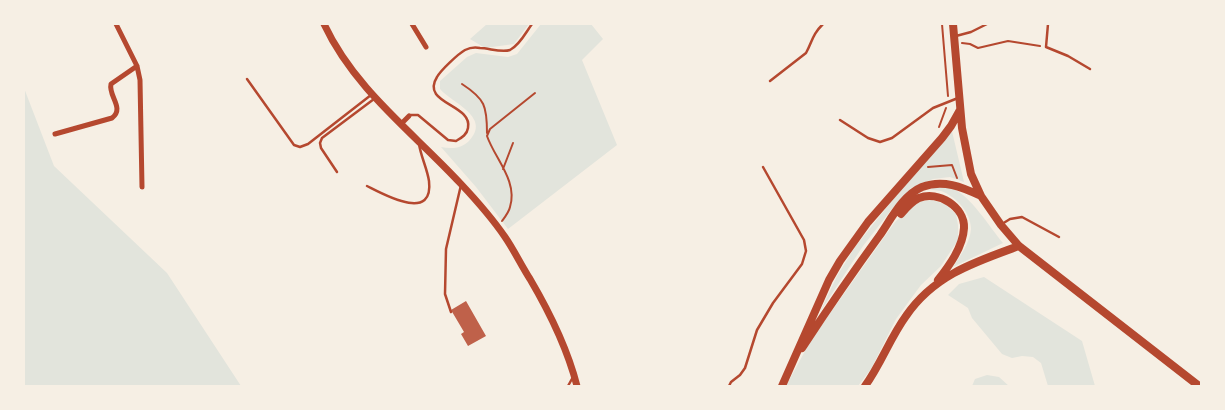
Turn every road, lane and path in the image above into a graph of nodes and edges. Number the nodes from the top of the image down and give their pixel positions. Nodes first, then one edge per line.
1 (116, 24) edge
2 (324, 24) edge
3 (412, 24) edge
4 (532, 24) edge
5 (823, 24) edge
6 (953, 24) edge
7 (987, 24) edge
8 (1048, 24) edge
9 (954, 40) junction
10 (426, 46) dead end
11 (1046, 47) junction
12 (137, 66) junction
13 (1090, 69) dead end
14 (247, 79) dead end
15 (770, 81) dead end
16 (462, 84) dead end
17 (535, 93) dead end
18 (373, 96) junction
19 (960, 98) junction
20 (960, 108) junction
21 (409, 116) joint
22 (840, 120) dead end
23 (401, 124) junction
24 (55, 134) dead end
25 (487, 136) junction
26 (419, 142) junction
27 (513, 143) dead end
28 (763, 167) dead end
29 (928, 167) dead end
30 (503, 169) junction
31 (337, 172) dead end
32 (461, 184) junction
33 (367, 186) dead end
34 (142, 187) dead end
35 (961, 187) junction
36 (981, 196) junction
37 (1001, 225) junction
38 (498, 227) junction
39 (1059, 238) dead end
40 (1019, 246) junction
41 (871, 247) junction
42 (931, 289) junction
43 (451, 312) dead end
44 (790, 367) junction
45 (574, 376) junction
46 (568, 386) edge
47 (577, 386) edge
48 (729, 386) edge
49 (782, 386) edge
50 (865, 386) edge
51 (1199, 386) edge

1 - 12 street
2 - 18 street
3 - 10 street
4 - 21 lane
5 - 15 lane
6 - 9 main road
7 - 9 lane
8 - 11 lane
9 - 11 path
9 - 19 main road
11 - 13 lane
12 - 24 street
12 - 34 street
14 - 18 lane
16 - 25 path
17 - 25 path
18 - 23 street
18 - 31 lane
19 - 20 main road
19 - 22 lane
20 - 36 main road
20 - 44 main road
21 - 23 street
23 - 26 street
25 - 30 path
26 - 32 street
26 - 33 lane
27 - 30 path
28 - 48 lane
29 - 35 path
30 - 38 path
32 - 38 street
32 - 43 lane
35 - 36 main road
35 - 41 main road
36 - 37 main road
37 - 39 lane
37 - 40 main road
38 - 45 street
40 - 42 main road
40 - 51 main road
41 - 42 main road
41 - 44 main road
42 - 50 main road
44 - 49 main road
45 - 46 lane
45 - 47 street

